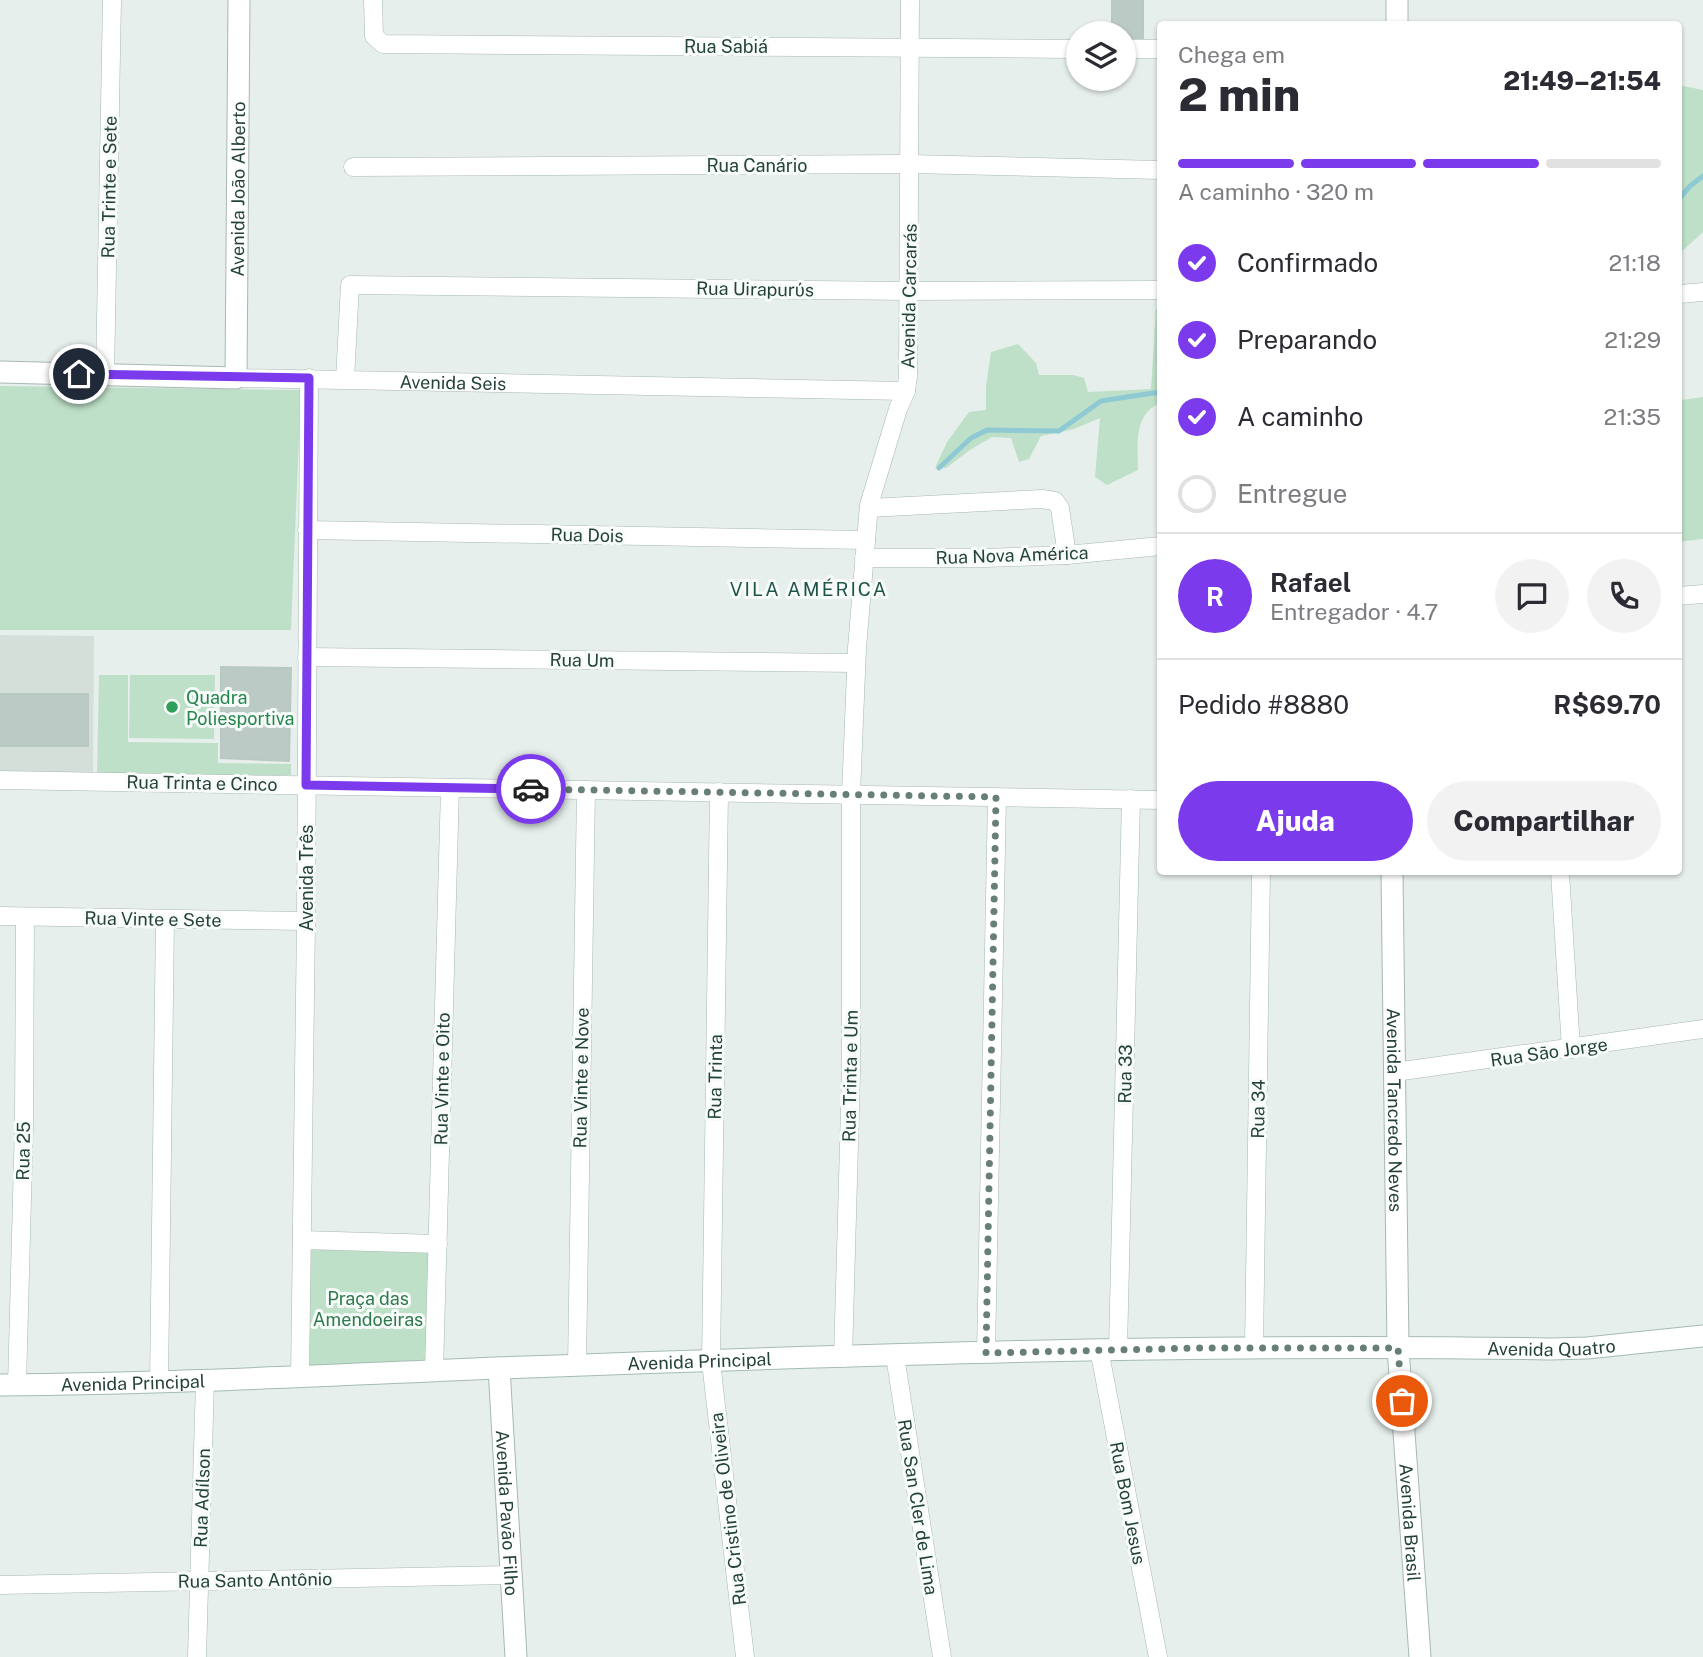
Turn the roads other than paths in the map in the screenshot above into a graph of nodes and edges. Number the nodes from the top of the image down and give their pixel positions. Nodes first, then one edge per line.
1 (112, 0) edge
2 (239, 0) edge
3 (373, 0) edge
4 (910, 0) edge
5 (1397, 0) edge
6 (1397, 21) edge
7 (910, 47) junction
8 (1066, 48) edge
9 (1136, 49) edge
10 (1157, 50) edge
11 (910, 164) junction
12 (353, 167) dead end
13 (1157, 170) edge
14 (910, 290) junction
15 (1157, 290) edge
16 (1703, 292) edge
17 (1682, 294) edge
18 (0, 372) edge
19 (105, 374) junction
20 (236, 377) junction
21 (309, 378) junction
22 (345, 379) junction
23 (906, 391) junction
24 (869, 508) junction
25 (307, 530) junction
26 (1157, 546) edge
27 (865, 549) junction
28 (1067, 555) junction
29 (1703, 594) edge
30 (1682, 596) edge
31 (307, 657) junction
32 (856, 663) junction
33 (0, 780) edge
34 (306, 785) junction
35 (450, 788) junction
36 (586, 790) junction
37 (719, 792) junction
38 (851, 794) junction
39 (996, 797) junction
40 (1131, 799) junction
41 (1157, 800) edge
42 (1261, 875) edge
43 (1392, 875) edge
44 (1560, 875) edge
45 (0, 916) edge
46 (25, 917) junction
47 (165, 919) junction
48 (306, 921) junction
49 (1703, 1030) edge
50 (1571, 1049) junction
51 (1395, 1072) junction
52 (302, 1240) junction
53 (438, 1244) junction
54 (1703, 1335) edge
55 (1254, 1347) junction
56 (1398, 1348) junction
57 (1109, 1349) junction
58 (986, 1353) junction
59 (895, 1356) junction
60 (843, 1357) junction
61 (711, 1362) junction
62 (577, 1366) junction
63 (499, 1368) junction
64 (435, 1371) junction
65 (300, 1377) junction
66 (205, 1381) junction
67 (159, 1383) junction
68 (8, 1385) edge
69 (510, 1575) junction
70 (200, 1581) junction
71 (0, 1585) edge
72 (198, 1657) edge
73 (516, 1657) edge
74 (745, 1657) edge
75 (942, 1657) edge
76 (1158, 1657) edge
77 (1420, 1657) edge

1 - 19 street, Rua Trinte e Sete
2 - 20 street, Avenida João Alberto
3 - 7 street, Rua Sabiá
4 - 7 street, Avenida Carcarás
5 - 6 street
7 - 8 street, Rua Sabiá
7 - 11 street, Avenida Carcarás
9 - 10 street
11 - 12 street, Rua Canário
11 - 13 street, Rua Canário
11 - 14 street, Avenida Carcarás
14 - 15 street, Rua Uirapurύs
14 - 22 street, Rua Uirapurύs
14 - 23 street, Avenida Carcarás
16 - 17 street
18 - 19 street, Avenida Seis
19 - 20 street, Avenida Seis
20 - 21 street, Avenida Seis
21 - 22 street, Avenida Seis
21 - 25 street, Avenida Três
22 - 23 street, Avenida Seis
23 - 24 street, Avenida Carcarás
24 - 27 street, Avenida Carcarás
24 - 28 street
25 - 27 street, Rua Dois
25 - 31 street, Avenida Três
26 - 28 street, Rua Nova América
27 - 28 street, Rua Nova América
27 - 32 street, Avenida Carcarás
29 - 30 street
31 - 32 street, Rua Um
31 - 34 street, Avenida Três
32 - 38 street, Avenida Carcarás
33 - 34 street, Rua Trinta e Cinco
34 - 35 street, Rua Trinta e Cinco
34 - 48 street, Avenida Três
35 - 36 street, Rua Trinta e Cinco
35 - 53 street, Rua Vinte e Oito
36 - 37 street, Rua Trinta e Cinco
36 - 62 street, Rua Vinte e Nove
37 - 38 street, Rua Trinta e Cinco
37 - 61 street, Rua Trinta
38 - 39 street, Rua Trinta e Cinco
38 - 60 street, Rua Trinta e Um
39 - 40 street, Rua Trinta e Cinco
39 - 58 street
40 - 41 street, Rua Trinta e Cinco
40 - 57 street, Rua 33
42 - 55 street, Rua 34
43 - 51 street, Avenida Tancredo Neves
44 - 50 street
45 - 46 street, Rua Vinte e Sete
46 - 47 street, Rua Vinte e Sete
46 - 68 street, Rua 25
47 - 48 street, Rua Vinte e Sete
47 - 67 street
48 - 52 street, Avenida Três
49 - 50 street, Rua São Jorge
50 - 51 street, Rua São Jorge
51 - 56 street, Avenida Tancredo Neves
52 - 53 street
52 - 65 street, Avenida Três
53 - 64 street, Rua Vinte e Oito
54 - 56 street, Avenida Quatro
55 - 56 street, Avenida Principal
55 - 57 street, Avenida Principal
56 - 77 street, Avenida Brasil
57 - 58 street, Avenida Principal
57 - 76 street, Rua Bom Jesus
58 - 59 street, Avenida Principal
59 - 60 street, Avenida Principal
59 - 75 street, Rua San Cler de Lima
60 - 61 street, Avenida Principal
61 - 62 street, Avenida Principal
61 - 74 street, Rua Cristino de Oliveira
62 - 63 street, Avenida Principal
63 - 64 street, Avenida Principal
63 - 69 street, Avenida Pavão Filho
64 - 65 street, Avenida Principal
65 - 66 street, Avenida Principal
66 - 67 street, Avenida Principal
66 - 70 street, Rua Adílson
67 - 68 street, Avenida Principal
69 - 70 street, Rua Santo Antônio
69 - 73 street, Avenida Pavão Filho
70 - 71 street, Rua Santo Antônio
70 - 72 street, Rua Adílson

